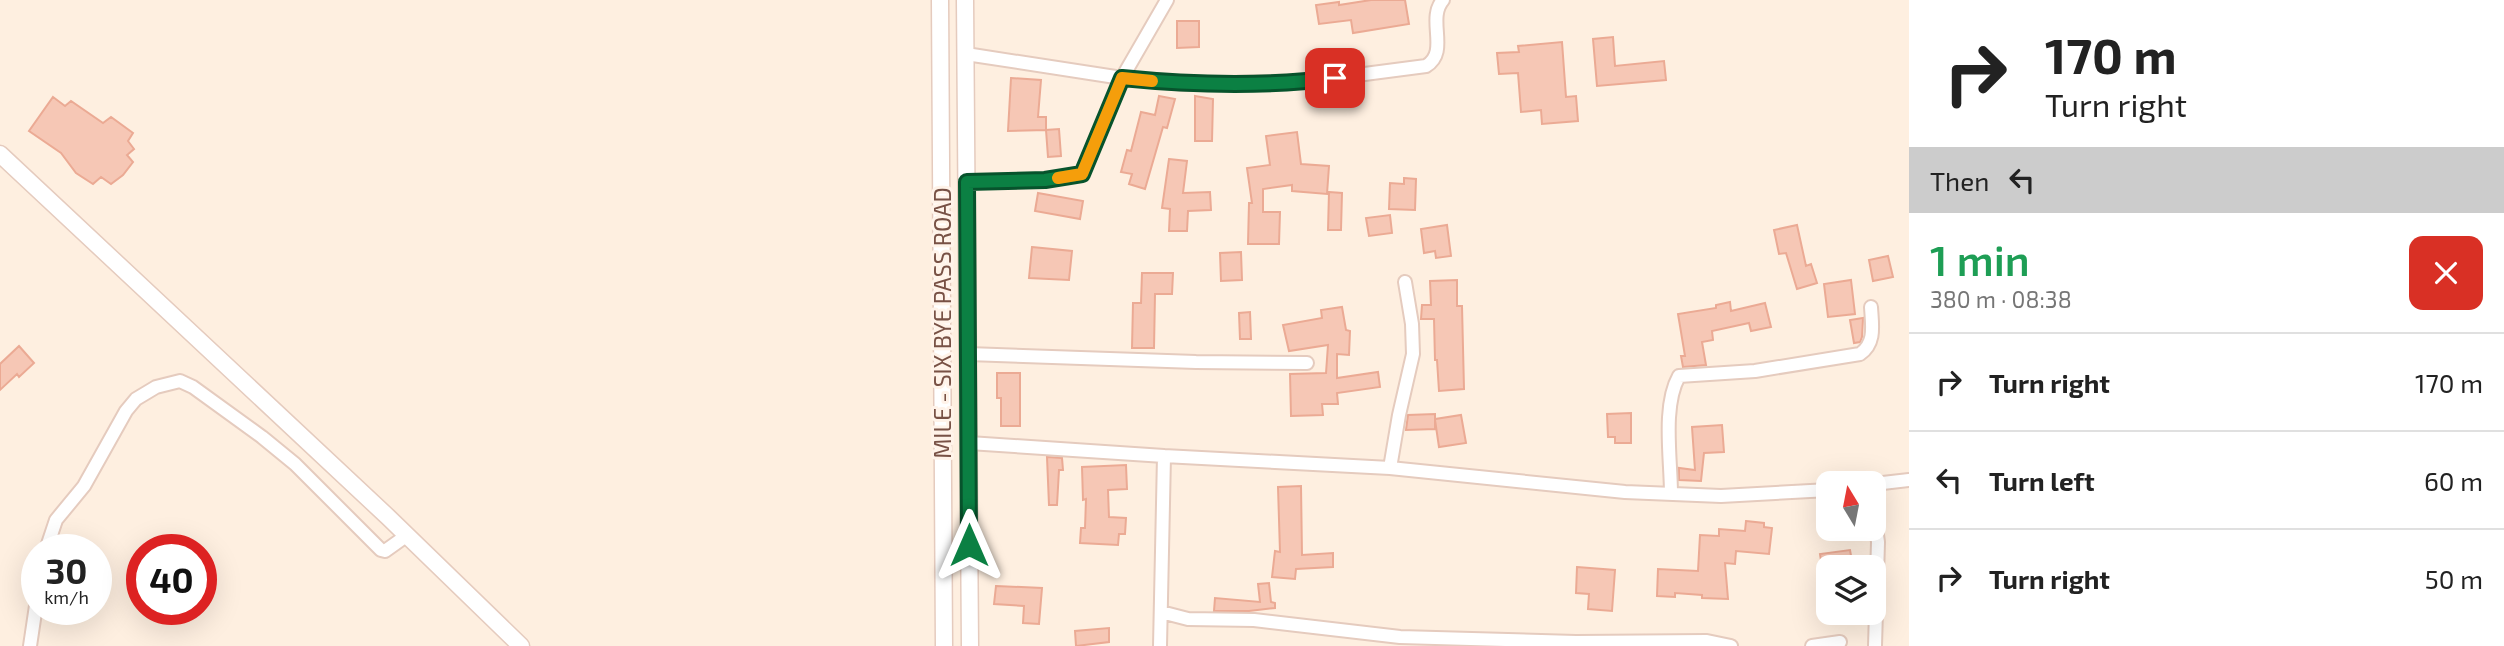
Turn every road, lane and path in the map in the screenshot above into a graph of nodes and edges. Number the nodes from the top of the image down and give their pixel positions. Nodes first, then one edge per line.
1 (940, 0) edge
2 (965, 0) edge
3 (1167, 0) edge
4 (1443, 0) edge
5 (966, 54) junction
6 (1122, 78) junction
7 (967, 126) junction
8 (943, 128) junction
9 (0, 154) edge
10 (967, 182) junction
11 (1405, 282) dead end
12 (1871, 307) dead end
13 (968, 355) junction
14 (1307, 363) dead end
15 (969, 443) junction
16 (1164, 456) junction
17 (1390, 468) junction
18 (1909, 480) edge
19 (1886, 483) edge
20 (1816, 490) edge
21 (1671, 494) junction
22 (51, 534) edge
23 (406, 536) junction
24 (1878, 541) edge
25 (1161, 612) junction
26 (33, 625) edge
27 (1840, 642) dead end
28 (1576, 644) edge
29 (30, 646) edge
30 (521, 646) edge
31 (944, 646) edge
32 (970, 646) edge
33 (1160, 646) edge
34 (1728, 646) edge
35 (1812, 646) edge
36 (1875, 646) edge

1 - 8 street, MILE - SIX BYE PASS ROAD
2 - 5 street
3 - 6 street
4 - 6 street
5 - 6 street
5 - 7 street
6 - 10 street
7 - 8 street
7 - 10 street
8 - 31 street, MILE - SIX BYE PASS ROAD
9 - 23 street
10 - 13 street
11 - 17 street
12 - 21 street
13 - 14 street
13 - 15 street
15 - 16 street
15 - 32 street
16 - 17 street
16 - 25 street
17 - 21 street
18 - 19 street
20 - 21 street
22 - 23 street
23 - 30 street
24 - 36 street
25 - 28 street
25 - 33 street
26 - 29 street
27 - 35 street
28 - 34 street

